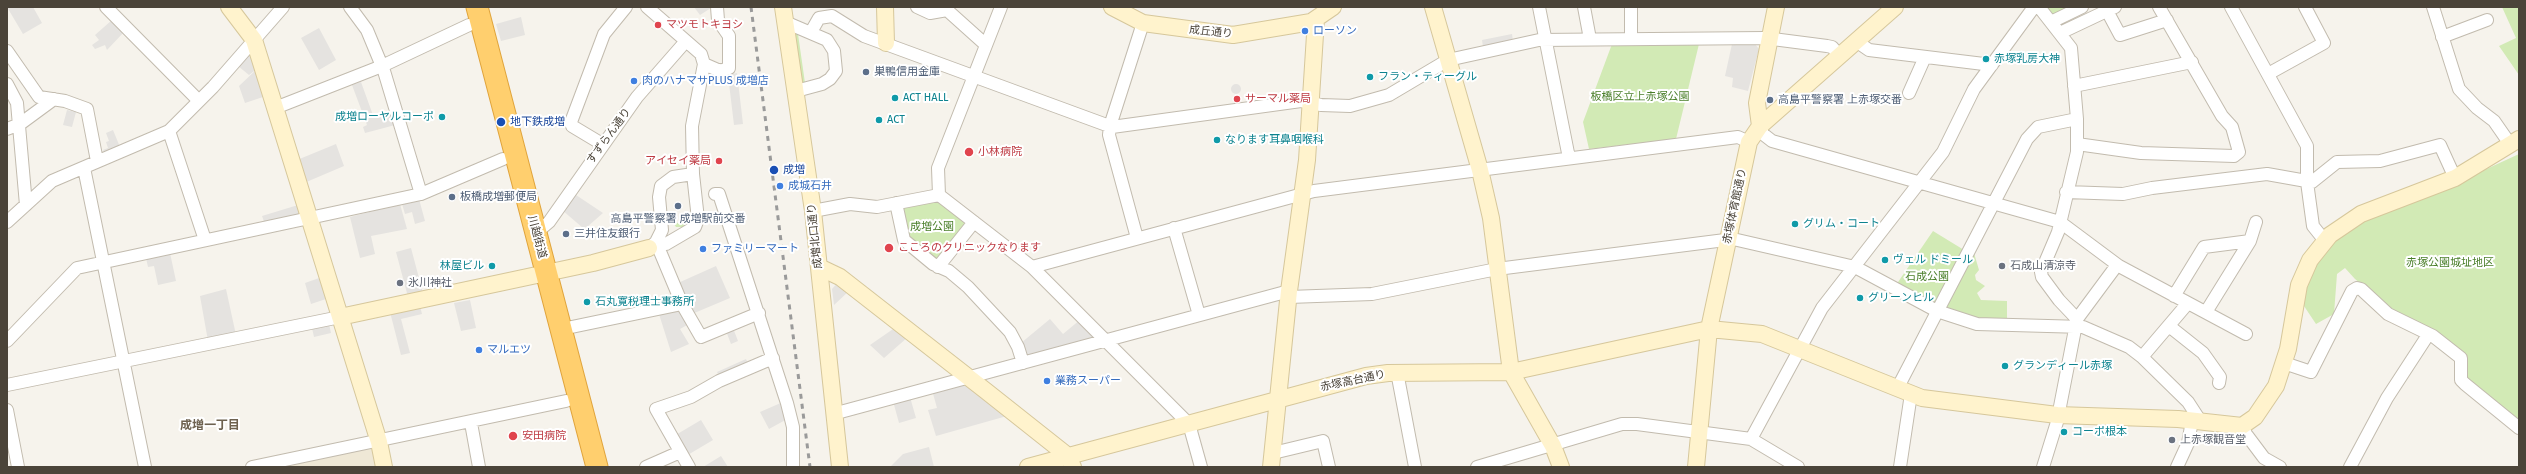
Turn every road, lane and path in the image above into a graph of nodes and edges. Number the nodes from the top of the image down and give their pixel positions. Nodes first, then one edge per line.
1 (106, 7) edge
2 (229, 7) edge
3 (350, 7) edge
4 (626, 7) edge
5 (647, 7) edge
6 (716, 7) edge
7 (885, 7) edge
8 (917, 7) edge
9 (1001, 7) edge
10 (1112, 7) edge
11 (1333, 7) edge
12 (1433, 7) edge
13 (1539, 7) edge
14 (1584, 7) edge
15 (1631, 7) edge
16 (1776, 7) edge
17 (1895, 7) edge
18 (2034, 7) edge
19 (2040, 7) edge
20 (2082, 7) edge
21 (2160, 7) edge
22 (2231, 7) edge
23 (2305, 7) edge
24 (2433, 7) edge
25 (281, 8) edge
26 (2109, 8) edge
27 (470, 13) edge
28 (1317, 13) edge
29 (784, 14) edge
30 (2167, 20) junction
31 (2487, 20) dead end
32 (2051, 22) junction
33 (1143, 23) junction
34 (811, 32) junction
35 (2060, 33) junction
36 (2442, 37) junction
37 (1631, 39) junction
38 (1770, 39) junction
39 (254, 40) junction
40 (1545, 40) junction
41 (1590, 40) junction
42 (686, 41) junction
43 (1856, 41) junction
44 (886, 43) junction
45 (986, 45) junction
46 (7, 50) edge
47 (1840, 56) junction
48 (1925, 57) junction
49 (1448, 60) junction
50 (2192, 62) junction
51 (704, 64) junction
52 (1992, 65) junction
53 (382, 66) junction
54 (2268, 74) junction
55 (973, 77) junction
56 (7, 84) edge
57 (2074, 86) junction
58 (796, 91) junction
59 (1909, 93) dead end
60 (54, 99) junction
61 (199, 101) junction
62 (1311, 103) junction
63 (275, 108) junction
64 (2077, 119) junction
65 (20, 124) junction
66 (1110, 126) junction
67 (1760, 126) junction
68 (7, 129) edge
69 (169, 131) junction
70 (2515, 141) edge
71 (1749, 142) junction
72 (602, 144) junction
73 (2077, 144) junction
74 (1569, 158) junction
75 (503, 159) junction
76 (98, 161) junction
77 (84, 168) junction
78 (1480, 170) junction
79 (693, 174) junction
80 (2455, 178) junction
81 (2307, 182) junction
82 (1919, 183) junction
83 (2066, 192) junction
84 (1301, 193) junction
85 (421, 194) junction
86 (714, 194) dead end
87 (939, 194) junction
88 (896, 203) junction
89 (1994, 204) junction
90 (26, 205) junction
91 (813, 210) junction
92 (309, 219) junction
93 (7, 222) edge
94 (974, 222) junction
95 (2060, 222) junction
96 (2256, 222) dead end
97 (663, 224) junction
98 (1174, 228) junction
99 (536, 233) junction
100 (687, 233) junction
101 (1137, 238) junction
102 (1728, 238) junction
103 (205, 240) junction
104 (2250, 241) junction
105 (2325, 241) junction
106 (654, 246) junction
107 (103, 263) junction
108 (2117, 265) junction
109 (819, 267) junction
110 (938, 267) junction
111 (1032, 267) junction
112 (1855, 267) junction
113 (1497, 269) junction
114 (540, 275) junction
115 (1289, 294) junction
116 (2174, 296) junction
117 (2188, 303) junction
118 (682, 304) junction
119 (1937, 311) junction
120 (2206, 312) junction
121 (759, 313) junction
122 (1199, 316) junction
123 (340, 317) junction
124 (2076, 322) junction
125 (2169, 326) junction
126 (562, 329) junction
127 (1709, 329) junction
128 (2246, 334) dead end
129 (2428, 335) junction
130 (7, 341) edge
131 (1106, 341) junction
132 (1801, 350) junction
133 (2142, 357) junction
134 (773, 358) junction
135 (124, 362) junction
136 (1023, 363) junction
137 (2284, 363) junction
138 (1397, 372) junction
139 (1511, 372) junction
140 (969, 378) junction
141 (2219, 383) dead end
142 (7, 385) edge
143 (1904, 391) junction
144 (1278, 400) junction
145 (566, 401) junction
146 (7, 410) edge
147 (833, 414) junction
148 (2057, 415) junction
149 (2196, 422) junction
150 (470, 423) junction
151 (1189, 424) junction
152 (2242, 426) junction
153 (2519, 428) edge
154 (1700, 432) junction
155 (1752, 439) junction
156 (379, 442) junction
157 (1553, 446) junction
158 (680, 452) junction
159 (1272, 460) edge
160 (1071, 462) edge
161 (18, 467) edge
162 (146, 467) edge
163 (252, 467) edge
164 (384, 467) edge
165 (479, 467) edge
166 (584, 467) edge
167 (597, 467) edge
168 (646, 467) edge
169 (689, 467) edge
170 (793, 467) edge
171 (840, 467) edge
172 (1028, 467) edge
173 (1201, 467) edge
174 (1329, 467) edge
175 (1415, 467) edge
176 (1477, 467) edge
177 (1561, 467) edge
178 (1696, 467) edge
179 (1798, 467) edge
180 (1900, 467) edge
181 (2042, 467) edge
182 (2177, 467) edge
183 (2280, 467) edge
184 (2350, 467) edge

1 - 61 street
2 - 39 street
3 - 53 street
4 - 72 street
5 - 42 street
6 - 51 street
7 - 44 street
8 - 45 street
9 - 45 street
10 - 33 street, 成丘通り
11 - 28 street, 成丘通り
12 - 49 street
13 - 40 street
14 - 41 street
15 - 37 street
16 - 38 street
17 - 43 street, 赤塚体育館通り
18 - 52 street
19 - 32 street
20 - 32 street
21 - 30 street
22 - 54 street
23 - 54 street
24 - 36 street
25 - 39 street
26 - 30 street
26 - 35 street
27 - 53 street
27 - 75 highway, 川越街道
27 - 99 highway, 川越街道
28 - 33 street, 成丘通り
28 - 62 street
29 - 34 street
29 - 58 street, 成増北口通り
30 - 50 street
31 - 36 street
32 - 35 street
33 - 66 street
34 - 44 street
34 - 58 street
35 - 57 street
36 - 70 street
37 - 38 street
37 - 41 street
38 - 47 street
38 - 67 street
39 - 61 street
39 - 63 street
40 - 41 street
40 - 49 street
40 - 74 street
42 - 51 street
42 - 72 street, すずらん通り
43 - 47 street, 赤塚体育館通り
43 - 48 street
44 - 55 street
45 - 55 street
46 - 60 street
47 - 67 street, 赤塚体育館通り
48 - 52 street
48 - 59 street
49 - 62 street
49 - 78 street
50 - 57 street
50 - 73 street
51 - 79 street
52 - 82 street
53 - 63 street
53 - 85 street
54 - 81 street
55 - 66 street
55 - 87 street
56 - 65 street
57 - 64 street
58 - 91 street, 成増北口通り
60 - 65 street
60 - 76 street
61 - 69 street
62 - 66 street
62 - 84 street
63 - 92 street
64 - 73 street
64 - 89 street
65 - 68 street
65 - 90 street
66 - 101 street
67 - 71 street, 赤塚体育館通り
67 - 82 street
69 - 76 street
69 - 103 street
70 - 80 street
71 - 74 street
71 - 102 street, 赤塚体育館通り
72 - 99 street, すずらん通り
73 - 83 street
74 - 78 street
75 - 85 street
75 - 114 highway, 川越街道
76 - 77 street
77 - 90 street
77 - 107 street
78 - 84 street
78 - 113 street
79 - 97 street
79 - 100 street
80 - 81 street
80 - 105 street
81 - 83 street
81 - 105 street
82 - 89 street
82 - 112 street
83 - 95 street
84 - 98 street
84 - 115 street
85 - 92 street
86 - 121 street
87 - 88 street
87 - 94 street
88 - 91 street
88 - 110 street
89 - 95 street
89 - 119 street
90 - 93 street
91 - 109 street, 成増北口通り
92 - 103 street
92 - 123 street
94 - 110 street
94 - 111 street
95 - 108 street
95 - 124 street
96 - 104 street
97 - 100 street
97 - 106 street
98 - 101 street
98 - 122 street
99 - 114 highway, 川越街道
100 - 106 street
101 - 111 street
102 - 112 street
102 - 113 street
102 - 127 street, 赤塚体育館通り
103 - 107 street
104 - 116 street
104 - 120 street
105 - 137 street
106 - 114 street
106 - 118 street
107 - 130 street
107 - 135 street
108 - 116 street
108 - 124 street
109 - 140 street
109 - 147 street, 成増北口通り
110 - 136 street
111 - 131 street
112 - 119 street
112 - 132 street
113 - 115 street
113 - 139 street
114 - 123 street
114 - 126 highway, 川越街道
114 - 145 highway, 川越街道
115 - 122 street
115 - 144 street
116 - 117 street
117 - 120 street
117 - 125 street
118 - 121 street
118 - 126 street
119 - 124 street
119 - 143 street
120 - 128 street
121 - 134 street
122 - 131 street
123 - 135 street
123 - 156 street
124 - 133 street
124 - 148 street
125 - 133 street
125 - 141 street
126 - 167 highway, 川越街道
127 - 132 street, 赤塚高台通り
127 - 139 street, 赤塚高台通り
127 - 154 street, 赤塚体育館通り
129 - 137 street
129 - 153 street
129 - 184 street
131 - 136 street
131 - 151 street
132 - 143 street, 赤塚高台通り
132 - 155 street
133 - 149 street
134 - 158 street
134 - 170 street
135 - 142 street
135 - 162 street
136 - 140 street
137 - 152 street
138 - 139 street, 赤塚高台通り
138 - 144 street, 赤塚高台通り
138 - 175 street
139 - 157 street
140 - 147 street
140 - 160 street
143 - 148 street, 赤塚高台通り
143 - 180 street
144 - 151 street, 赤塚高台通り
144 - 159 street
145 - 150 street
145 - 166 highway, 川越街道
146 - 161 street
147 - 171 street, 成増北口通り
148 - 149 street, 赤塚高台通り
148 - 181 street
149 - 152 street, 赤塚高台通り
149 - 182 street
150 - 156 street
150 - 165 street
151 - 160 street, 赤塚高台通り
151 - 173 street
152 - 183 street
154 - 155 street
154 - 157 street
154 - 178 street, 赤塚体育館通り
155 - 179 street
156 - 163 street
156 - 164 street
157 - 176 street
157 - 177 street
158 - 168 street
158 - 169 street
159 - 174 street
160 - 172 street, 赤塚高台通り

